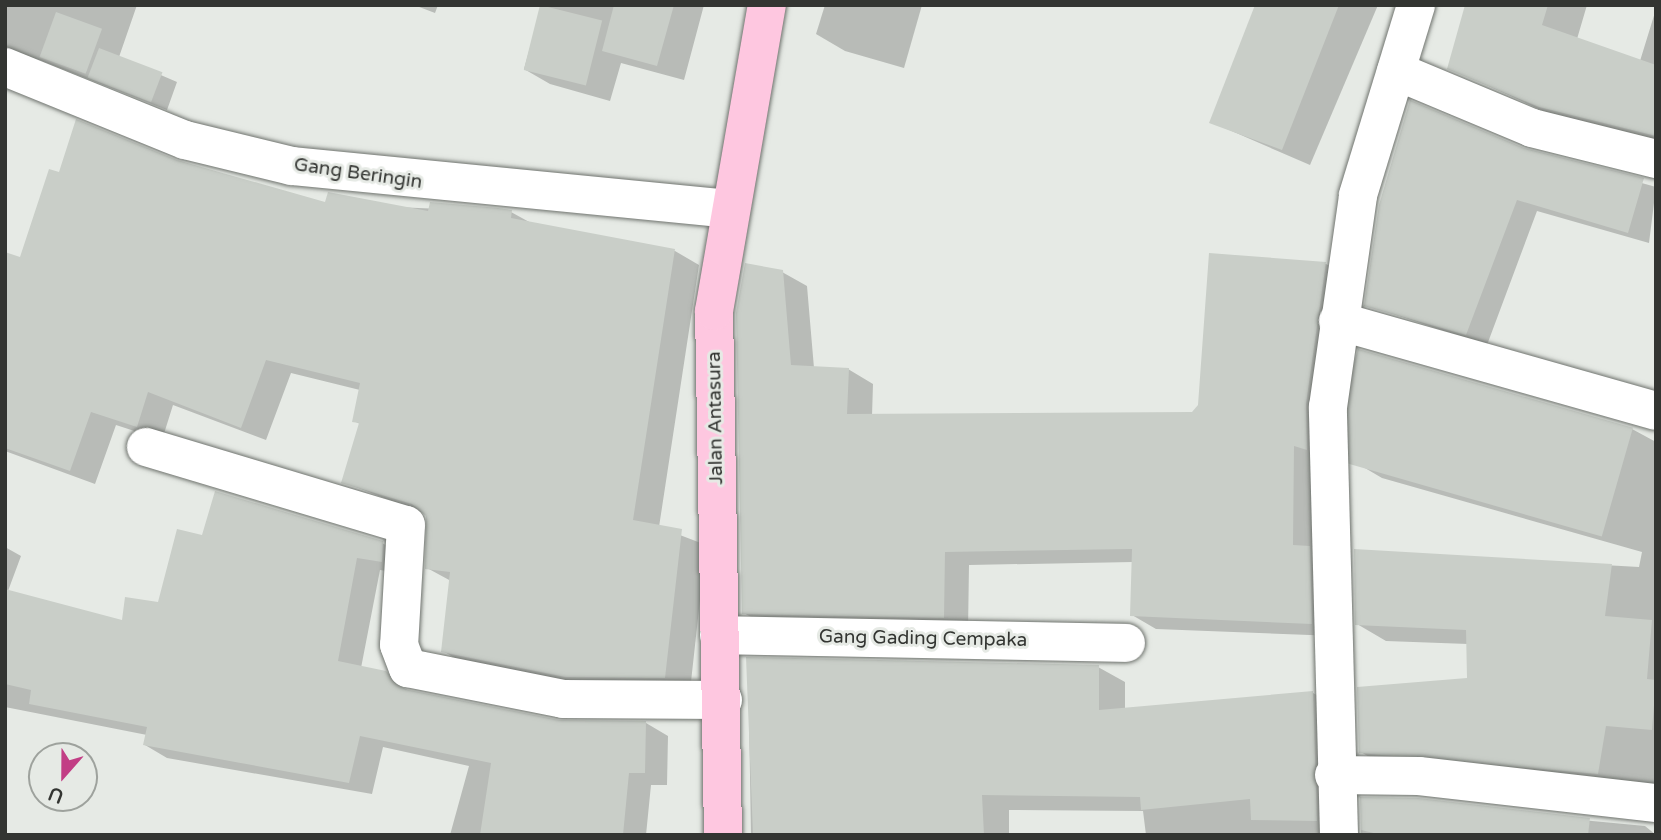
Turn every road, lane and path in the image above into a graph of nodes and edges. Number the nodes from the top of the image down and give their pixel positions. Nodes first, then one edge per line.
1 (767, 5) edge
2 (1416, 5) edge
3 (5, 66) edge
4 (1396, 71) junction
5 (1656, 159) edge
6 (728, 209) junction
7 (1338, 321) junction
8 (1656, 411) edge
9 (146, 447) dead end
10 (719, 635) junction
11 (1126, 643) dead end
12 (723, 700) junction
13 (1334, 775) junction
14 (1656, 803) edge
15 (723, 835) edge
16 (1339, 835) edge

1 - 6 main road, Jalan Antasura
2 - 4 street
3 - 6 street, Gang Beringin
4 - 5 street
4 - 7 street
6 - 10 main road, Jalan Antasura
7 - 8 street
7 - 13 street
9 - 12 street
10 - 11 street, Gang Gading Cempaka
10 - 12 main road, Jalan Antasura
12 - 15 main road, Jalan Antasura
13 - 14 street
13 - 16 street

